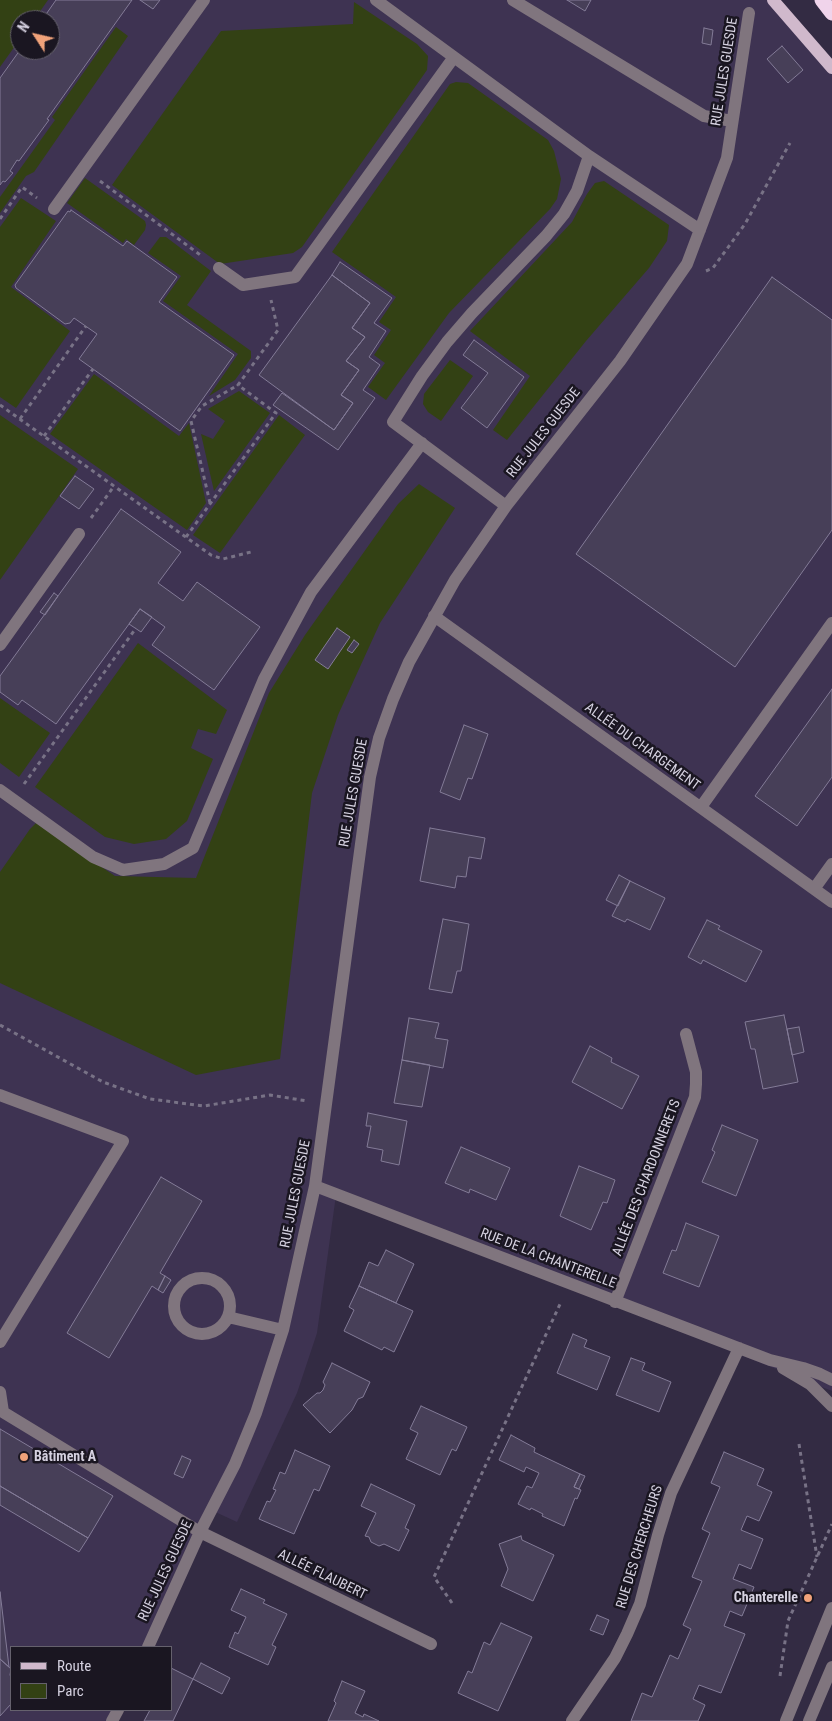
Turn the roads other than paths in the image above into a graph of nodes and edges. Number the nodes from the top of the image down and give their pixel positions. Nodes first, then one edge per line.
1 (204, 0) edge
2 (376, 0) edge
3 (513, 0) edge
4 (773, 0) edge
5 (822, 0) edge
6 (827, 0) edge
7 (832, 6) edge
8 (749, 13) dead end
9 (832, 13) edge
10 (454, 57) junction
11 (832, 68) edge
12 (732, 121) junction
13 (589, 156) junction
14 (54, 209) road end
15 (700, 230) junction
16 (219, 268) road end
17 (422, 443) junction
18 (506, 506) junction
19 (79, 534) road end
20 (434, 616) junction
21 (832, 624) edge
22 (0, 644) edge
23 (0, 790) edge
24 (701, 807) junction
25 (832, 864) edge
26 (814, 889) junction
27 (832, 902) edge
28 (686, 1034) dead end
29 (0, 1095) edge
30 (315, 1186) junction
31 (615, 1302) junction
32 (228, 1316) junction
33 (283, 1330) junction
34 (0, 1342) edge
35 (739, 1348) junction
36 (770, 1360) junction
37 (832, 1380) edge
38 (0, 1392) edge
39 (832, 1406) edge
40 (200, 1532) junction
41 (832, 1608) edge
42 (431, 1644) dead end
43 (148, 1646) edge
44 (832, 1667) edge
45 (572, 1721) edge
46 (786, 1721) edge
47 (809, 1721) edge

1 - 14 street
2 - 10 street
3 - 12 street
4 - 11 main road
5 - 9 highway
6 - 7 highway
8 - 12 street, RUE JULES GUESDE
10 - 13 street
10 - 16 street
12 - 15 street, RUE JULES GUESDE
13 - 15 street
13 - 17 street
15 - 18 street, RUE JULES GUESDE
17 - 18 street
17 - 23 street
18 - 20 street, RUE JULES GUESDE
19 - 22 street
20 - 24 street, ALLÉE DU CHARGEMENT
20 - 30 street, RUE JULES GUESDE
21 - 24 street
24 - 26 street, ALLÉE DU CHARGEMENT
25 - 26 street
26 - 27 street, ALLÉE DU CHARGEMENT
28 - 31 street, ALLÉE DES CHARDONNERETS
29 - 34 street
30 - 31 street, RUE DE LA CHANTERELLE
30 - 33 street, RUE JULES GUESDE
31 - 35 street, RUE DE LA CHANTERELLE
32 - 32 street
32 - 33 street
33 - 40 street, RUE JULES GUESDE
35 - 36 street, RUE DE LA CHANTERELLE
35 - 45 street, RUE DES CHERCHEURS
36 - 37 street, RUE DE LA CHANTERELLE
36 - 39 street, RUE DE LA CHANTERELLE
38 - 40 street, ALLÉE FLAUBERT
40 - 42 street, ALLÉE FLAUBERT
40 - 43 street, RUE JULES GUESDE
41 - 46 street
44 - 47 street

